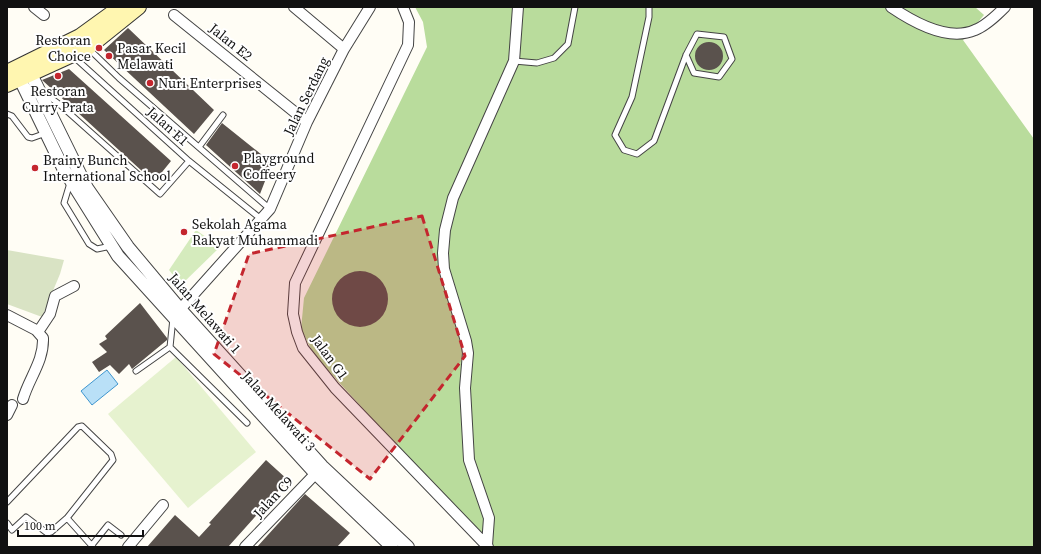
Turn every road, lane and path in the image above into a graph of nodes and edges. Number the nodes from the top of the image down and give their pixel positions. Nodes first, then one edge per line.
1 (34, 7) edge
2 (120, 7) edge
3 (139, 7) edge
4 (294, 7) edge
5 (370, 7) edge
6 (404, 7) edge
7 (518, 7) edge
8 (575, 7) edge
9 (649, 7) edge
10 (890, 7) edge
11 (1002, 8) edge
12 (44, 15) dead end
13 (174, 15) dead end
14 (80, 36) junction
15 (88, 48) junction
16 (344, 49) junction
17 (70, 50) junction
18 (686, 55) junction
19 (514, 61) junction
20 (20, 71) edge
21 (7, 85) edge
22 (38, 90) junction
23 (7, 114) edge
24 (223, 115) dead end
25 (307, 122) junction
26 (46, 133) junction
27 (199, 147) junction
28 (189, 161) junction
29 (71, 180) junction
30 (270, 209) junction
31 (261, 218) junction
32 (112, 246) junction
33 (74, 286) dead end
34 (176, 313) junction
35 (7, 315) edge
36 (41, 335) junction
37 (170, 347) junction
38 (136, 371) dead end
39 (23, 399) dead end
40 (12, 405) dead end
41 (7, 415) edge
42 (247, 423) dead end
43 (318, 470) junction
44 (7, 502) edge
45 (163, 505) dead end
46 (67, 518) junction
47 (7, 523) edge
48 (121, 535) dead end
49 (93, 546) edge
50 (488, 546) edge
51 (128, 547) edge
52 (245, 547) edge
53 (392, 547) edge
54 (408, 547) edge

1 - 12 street
2 - 14 main road
3 - 15 main road
4 - 16 street
5 - 16 street, Jalan Serdang
6 - 50 street, Jalan G1
7 - 19 street
8 - 19 lane
9 - 18 lane
10 - 11 street
13 - 25 street, Jalan E2
14 - 15 lane, Jalan E1
14 - 17 main road
15 - 17 main road
15 - 27 lane, Jalan E1
16 - 25 street, Jalan Serdang
17 - 20 main road
17 - 28 lane, Jalan E1
18 - 18 lane
19 - 50 street
20 - 21 main road
20 - 22 street, Jalan Melawati 1
20 - 26 street, Jalan Melawati 1
22 - 28 lane
22 - 34 street, Jalan Melawati 1
23 - 26 lane
24 - 27 lane
25 - 30 street, Jalan Serdang
26 - 29 street, Jalan Melawati 1
27 - 30 lane, Jalan E1
28 - 31 lane, Jalan E1
29 - 32 street, Jalan Melawati 1
29 - 32 lane
30 - 31 street, Jalan Serdang
31 - 34 street, Jalan Serdang
32 - 34 street, Jalan Melawati 1
33 - 36 street
34 - 37 lane
34 - 43 street, Jalan Melawati 1
35 - 36 street
36 - 39 street
37 - 38 lane
37 - 42 lane
40 - 41 street
43 - 52 street, Jalan C9
43 - 53 street, Jalan Melawati 1
43 - 54 street, Jalan Melawati 1
44 - 46 lane
45 - 51 street
46 - 47 lane
46 - 49 lane
48 - 49 lane

